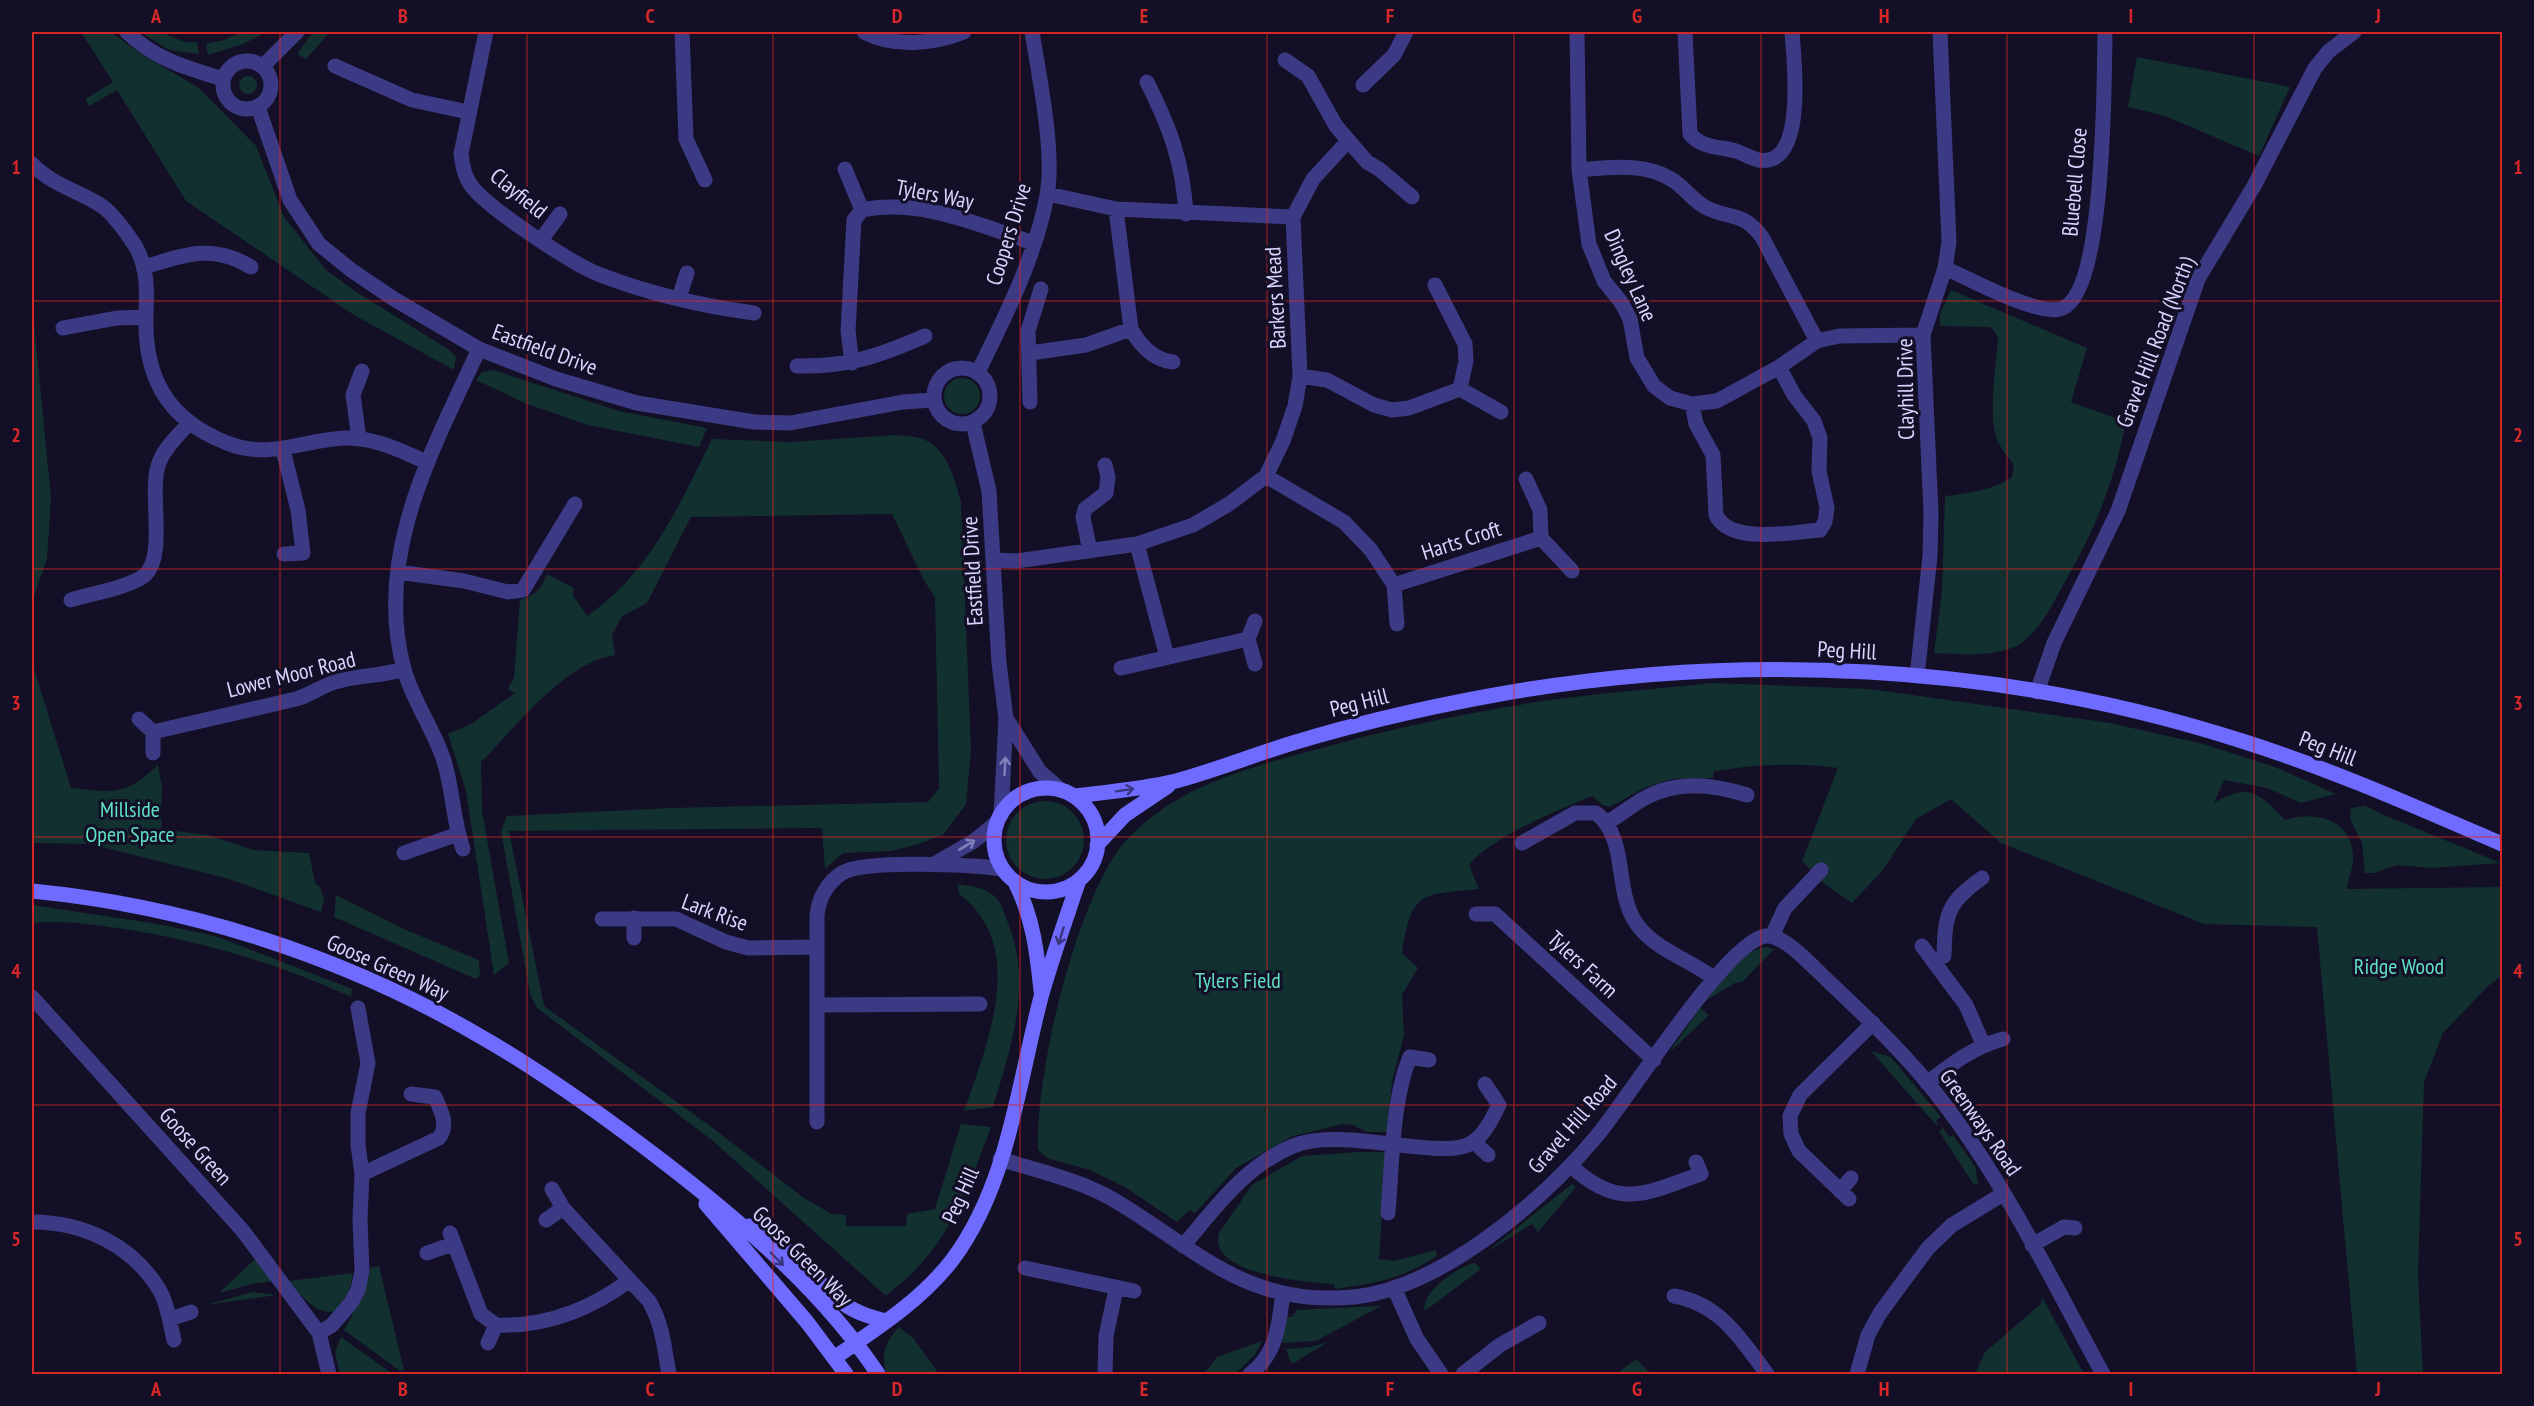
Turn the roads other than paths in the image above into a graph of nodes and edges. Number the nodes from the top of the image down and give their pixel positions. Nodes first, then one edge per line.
1 (127, 32) edge
2 (297, 32) edge
3 (486, 32) edge
4 (682, 32) edge
5 (864, 32) edge
6 (964, 32) edge
7 (1032, 32) edge
8 (1406, 32) edge
9 (1577, 32) edge
10 (1685, 32) edge
11 (1792, 32) edge
12 (1940, 32) edge
13 (2105, 32) edge
14 (2354, 32) edge
15 (1285, 60) dead end
16 (263, 66) junction
17 (335, 66) dead end
18 (223, 79) junction
19 (1147, 82) dead end
20 (1363, 85) dead end
21 (258, 107) junction
22 (468, 112) junction
23 (1348, 141) junction
24 (32, 164) edge
25 (845, 169) dead end
26 (1579, 170) junction
27 (705, 180) dead end
28 (1048, 194) junction
29 (1412, 197) dead end
30 (1116, 209) junction
31 (862, 210) junction
32 (560, 214) dead end
33 (1186, 214) junction
34 (1293, 217) junction
35 (540, 240) junction
36 (1033, 243) junction
37 (144, 267) junction
38 (251, 267) dead end
39 (1945, 268) junction
40 (687, 273) dead end
41 (1435, 285) dead end
42 (1041, 289) dead end
43 (679, 298) junction
44 (754, 313) dead end
45 (146, 317) junction
46 (63, 328) dead end
47 (1131, 328) junction
48 (1923, 335) junction
49 (925, 336) dead end
50 (1817, 341) junction
51 (479, 349) junction
52 (1030, 353) junction
53 (1173, 362) dead end
54 (852, 363) junction
55 (797, 366) dead end
56 (1779, 368) junction
57 (362, 371) dead end
58 (978, 372) junction
59 (1300, 376) junction
60 (1460, 389) junction
61 (933, 400) junction
62 (1030, 402) dead end
63 (1692, 404) junction
64 (1501, 412) dead end
65 (189, 423) junction
66 (974, 423) junction
67 (360, 439) junction
68 (284, 450) junction
69 (426, 462) junction
70 (1105, 465) dead end
71 (1266, 476) junction
72 (1526, 479) dead end
73 (575, 504) dead end
74 (1541, 538) junction
75 (1137, 544) junction
76 (1090, 551) junction
77 (284, 554) dead end
78 (994, 560) junction
79 (1572, 571) dead end
80 (398, 572) junction
81 (1394, 585) junction
82 (71, 600) dead end
83 (1255, 621) dead end
84 (1397, 624) dead end
85 (1248, 639) junction
86 (1167, 657) junction
87 (1255, 664) dead end
88 (1121, 668) dead end
89 (404, 669) junction
90 (1917, 676) junction
91 (2037, 692) junction
92 (1006, 718) junction
93 (139, 719) dead end
94 (153, 732) junction
95 (153, 753) dead end
96 (1176, 781) junction
97 (1067, 793) junction
98 (1747, 795) dead end
99 (999, 818) junction
100 (1608, 822) junction
101 (458, 834) junction
102 (1522, 843) dead end
103 (2502, 844) edge
104 (1097, 845) junction
105 (463, 849) dead end
106 (404, 853) dead end
107 (933, 864) junction
108 (1003, 869) junction
109 (1821, 870) dead end
110 (1982, 878) dead end
111 (1079, 880) junction
112 (1015, 882) junction
113 (32, 891) edge
114 (1476, 914) dead end
115 (602, 918) dead end
116 (634, 918) junction
117 (1772, 936) junction
118 (634, 938) dead end
119 (1922, 946) dead end
120 (817, 947) junction
121 (1944, 956) junction
122 (1713, 978) junction
123 (32, 997) edge
124 (1041, 997) junction
125 (980, 1004) dead end
126 (818, 1005) junction
127 (358, 1008) dead end
128 (1873, 1023) junction
129 (2003, 1039) dead end
130 (1983, 1044) junction
131 (1429, 1060) dead end
132 (1654, 1060) junction
133 (1927, 1083) junction
134 (1485, 1084) dead end
135 (411, 1094) dead end
136 (817, 1122) dead end
137 (1474, 1142) junction
138 (1395, 1143) junction
139 (1488, 1155) dead end
140 (1000, 1160) junction
141 (1696, 1162) dead end
142 (1571, 1166) junction
143 (362, 1174) junction
144 (1851, 1178) dead end
145 (686, 1179) junction
146 (552, 1189) dead end
147 (2004, 1194) junction
148 (563, 1208) junction
149 (1388, 1213) dead end
150 (546, 1220) dead end
151 (32, 1222) edge
152 (738, 1222) junction
153 (2075, 1228) dead end
154 (2032, 1245) junction
155 (1183, 1246) junction
156 (427, 1253) dead end
157 (1025, 1268) dead end
158 (630, 1281) junction
159 (1394, 1288) junction
160 (1116, 1289) junction
161 (1134, 1291) dead end
162 (1283, 1293) junction
163 (1674, 1296) dead end
164 (191, 1312) dead end
165 (170, 1319) junction
166 (886, 1321) junction
167 (1529, 1323) dead end
168 (496, 1325) junction
169 (319, 1333) junction
170 (174, 1340) dead end
171 (488, 1343) dead end
172 (855, 1344) junction
173 (834, 1358) junction
174 (329, 1374) edge
175 (669, 1374) edge
176 (846, 1374) edge
177 (870, 1374) edge
178 (878, 1374) edge
179 (1105, 1374) edge
180 (1250, 1374) edge
181 (1441, 1374) edge
182 (1463, 1374) edge
183 (1767, 1374) edge
184 (1857, 1374) edge
185 (2103, 1374) edge

1 - 18 street
2 - 16 street
3 - 22 street, Clayfield
4 - 27 street
5 - 6 street
7 - 28 street, Coopers Drive
8 - 20 street
9 - 26 street, Dingley Lane
10 - 11 street
12 - 39 street, Clayhill Drive
13 - 39 street, Bluebell Close
14 - 91 street, Gravel Hill Road (North)
15 - 23 street
16 - 18 street
16 - 21 street
17 - 22 street
18 - 21 street
19 - 33 street
21 - 51 street, Eastfield Drive
22 - 35 street, Clayfield
23 - 29 street
23 - 34 street, Barkers Mead
24 - 37 street
25 - 31 street, Tylers Way
26 - 50 street
26 - 63 street, Dingley Lane
28 - 30 street, Barkers Mead
28 - 36 street, Coopers Drive
30 - 33 street, Barkers Mead
30 - 47 street
31 - 36 street, Tylers Way
31 - 54 street, Tylers Way
32 - 35 street, Clayfield
33 - 34 street, Barkers Mead
34 - 59 street, Barkers Mead
35 - 43 street, Clayfield
36 - 58 street, Coopers Drive
37 - 38 street
37 - 45 street
39 - 48 street, Clayhill Drive
40 - 43 street
41 - 60 street
42 - 52 street
43 - 44 street, Clayfield
45 - 46 street
45 - 65 street
47 - 52 street
47 - 53 street
48 - 50 street
48 - 90 street, Clayhill Drive
49 - 54 street
50 - 56 street
51 - 61 street, Eastfield Drive
51 - 69 street
52 - 62 street
54 - 55 street
56 - 63 street
56 - 63 street
57 - 67 street
58 - 61 street
58 - 66 street
59 - 60 street, Barkers Mead
59 - 71 street, Barkers Mead
60 - 64 street
61 - 66 street
65 - 68 street
65 - 82 street
66 - 78 street, Eastfield Drive
67 - 68 street
67 - 69 street
68 - 77 street
69 - 80 street
70 - 76 street
71 - 75 street, Barkers Mead
71 - 81 street
72 - 74 street
73 - 80 street
74 - 79 street
74 - 81 street, Harts Croft
75 - 76 street, Barkers Mead
75 - 86 street
76 - 78 street, Barkers Mead
78 - 92 street, Eastfield Drive
80 - 89 street
81 - 84 street
83 - 85 street
85 - 86 street
85 - 87 street
86 - 88 street
89 - 94 street, Lower Moor Road
89 - 101 street
90 - 91 main road, Peg Hill
90 - 96 main road, Peg Hill
91 - 103 main road, Peg Hill
92 - 97 street, Eastfield Drive
99 -> 92 street, Eastfield Drive
93 - 94 street
94 - 95 street
97 -> 96 main road
96 - 104 main road
97 - 99 main road
97 - 104 main road
98 - 100 street
107 -> 99 street
99 - 108 main road
100 - 102 street
100 - 122 street
101 - 105 street
101 - 106 street
104 - 111 main road
107 - 108 street
107 - 120 street
108 - 112 main road
109 - 117 street
110 - 121 street
111 - 112 main road
111 -> 124 main road, Peg Hill
112 - 124 main road, Peg Hill
113 - 145 main road, Goose Green Way
114 - 132 street, Tylers Farm
115 - 116 street, Lark Rise
116 - 118 street
116 - 120 street, Lark Rise
117 - 122 street, Gravel Hill Road
117 - 128 street, Greenways Road
119 - 121 street
120 - 126 street
121 - 130 street
122 - 132 street, Gravel Hill Road
123 - 169 street, Goose Green
124 - 140 main road, Peg Hill
125 - 126 street
126 - 136 street
127 - 143 street
128 - 133 street, Greenways Road
128 - 144 street
129 - 130 street
130 - 133 street
131 - 138 street
132 - 142 street, Gravel Hill Road
133 - 147 street, Greenways Road
134 - 137 street
135 - 143 street
137 - 138 street
137 - 139 street
138 - 149 street
138 - 155 street
140 - 155 street, Gravel Hill Road
140 - 166 main road, Peg Hill
141 - 142 street
142 - 159 street, Gravel Hill Road
143 - 169 street
145 - 152 main road, Goose Green Way
145 - 173 main road, Goose Green Way
146 - 148 street
147 - 154 street, Greenways Road
147 - 184 street
148 - 150 street
148 - 158 street
151 - 165 street
152 - 166 main road
152 -> 172 main road, Goose Green Way
153 - 154 street
154 - 185 street, Greenways Road
155 - 162 street, Gravel Hill Road
156 - 168 street
157 - 160 street
158 - 168 street
158 - 175 street
159 - 162 street, Gravel Hill Road
159 - 181 street
160 - 161 street
160 - 179 street
162 - 180 street
163 - 183 street
164 - 165 street
165 - 170 street
166 - 172 main road, Peg Hill
167 - 182 street
168 - 171 street
169 - 174 street, Goose Green
172 - 173 main road, Peg Hill
172 - 177 main road
172 - 178 main road, Goose Green Way
173 - 176 main road, Goose Green Way

